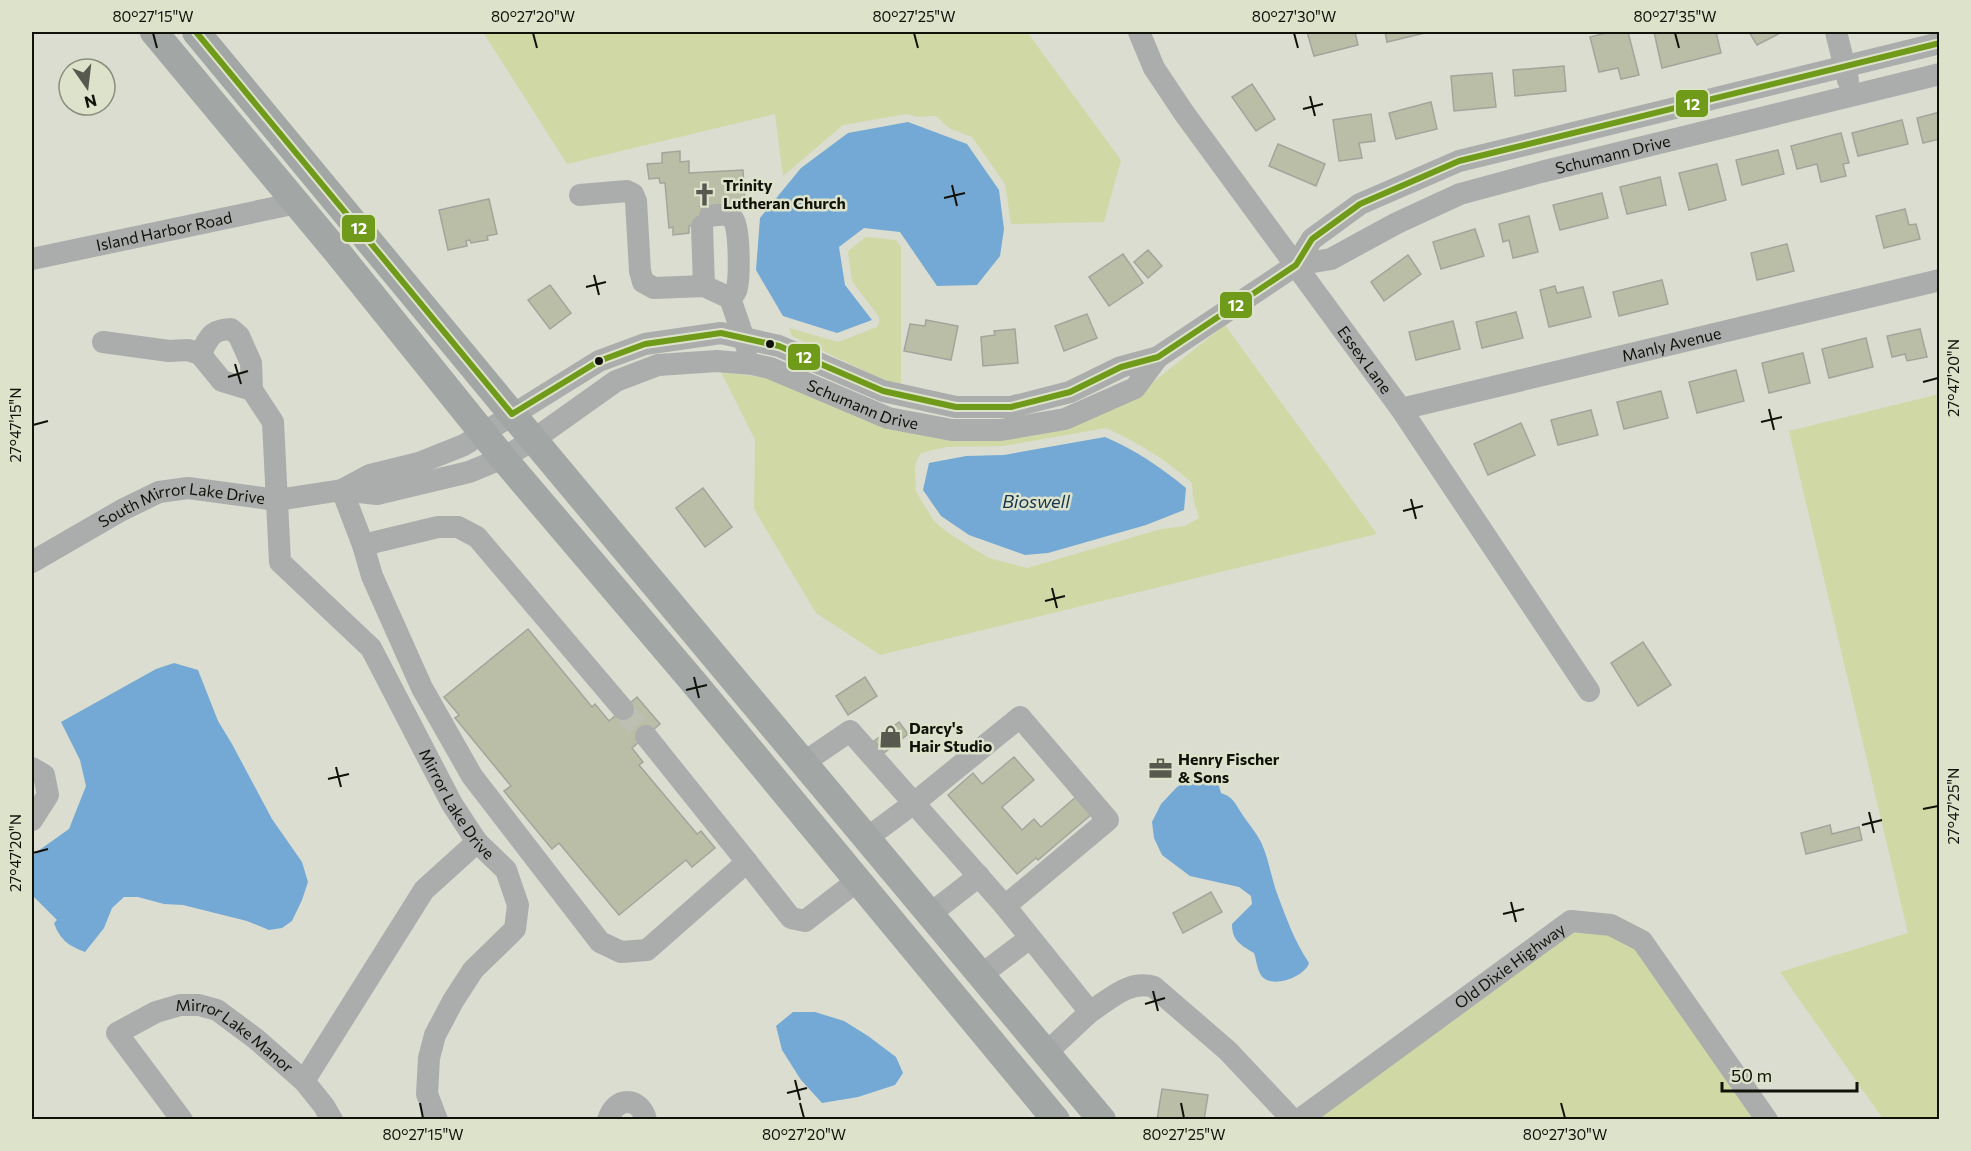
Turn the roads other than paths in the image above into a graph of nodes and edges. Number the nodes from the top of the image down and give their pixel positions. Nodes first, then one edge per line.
1 (154, 32) edge
2 (196, 32) edge
3 (1139, 32) edge
4 (1836, 32) edge
5 (1940, 43) edge
6 (1844, 66) junction
7 (1940, 74) edge
8 (1851, 96) junction
9 (1648, 114) junction
10 (1657, 143) junction
11 (1459, 161) junction
12 (1468, 192) junction
13 (580, 195) dead end
14 (297, 203) junction
15 (32, 259) edge
16 (1296, 265) junction
17 (1940, 280) edge
18 (704, 286) junction
19 (730, 298) junction
20 (744, 337) junction
21 (103, 342) dead end
22 (200, 354) junction
23 (1158, 357) junction
24 (752, 364) junction
25 (252, 390) junction
26 (1401, 409) junction
27 (512, 414) junction
28 (485, 433) junction
29 (533, 440) junction
30 (503, 458) junction
31 (342, 490) junction
32 (277, 500) junction
33 (363, 544) junction
34 (32, 562) edge
35 (1589, 691) dead end
36 (623, 709) tunnel mouth
37 (646, 736) tunnel mouth
38 (804, 763) junction
39 (32, 768) edge
40 (914, 803) junction
41 (32, 820) edge
42 (867, 838) junction
43 (477, 842) junction
44 (747, 862) junction
45 (979, 876) junction
46 (857, 881) junction
47 (1005, 906) junction
48 (930, 914) junction
49 (1030, 938) junction
50 (981, 975) junction
51 (1090, 1012) junction
52 (1046, 1053) junction
53 (304, 1081) junction
54 (183, 1119) edge
55 (332, 1119) edge
56 (437, 1119) edge
57 (608, 1119) edge
58 (646, 1119) edge
59 (1056, 1119) edge
60 (1102, 1119) edge
61 (1293, 1119) edge
62 (1299, 1119) edge
63 (1767, 1119) edge

1 - 14 main road
2 - 27 main road
3 - 16 street, Essex Lane
4 - 6 street
5 - 6 street, Schumann Drive
6 - 8 street
6 - 9 street, Schumann Drive
7 - 8 street, Schumann Drive
8 - 10 street, Schumann Drive
9 - 10 street
9 - 11 street, Schumann Drive
10 - 12 street, Schumann Drive
11 - 12 street
11 - 16 street, Schumann Drive
12 - 16 street, Schumann Drive
13 - 18 street
14 - 15 street, Island Harbor Road
14 - 28 main road
16 - 23 street, Schumann Drive
16 - 26 street, Essex Lane
17 - 26 street, Manly Avenue
18 - 19 street
18 - 19 street
19 - 20 street
20 - 23 street, Schumann Drive
20 - 24 street
20 - 27 street, Schumann Drive
21 - 22 street
22 - 25 street
22 - 25 street
23 - 24 street, Schumann Drive
24 - 29 street, Schumann Drive
25 - 32 street, Mirror Lake Drive
26 - 35 street, Essex Lane
27 - 28 street, Schumann Drive
27 - 29 main road
28 - 30 main road
28 - 31 street, South Mirror Lake Drive
29 - 30 street, Schumann Drive
29 - 38 main road
30 - 31 street, South Mirror Lake Drive
30 - 46 main road
31 - 32 street, South Mirror Lake Drive
31 - 33 street
32 - 34 street, South Mirror Lake Drive
32 - 43 street, Mirror Lake Drive
33 - 36 street
33 - 44 street
37 - 44 street
38 - 40 street
38 - 42 main road
39 - 41 street
40 - 42 street
40 - 45 street
40 - 47 street
42 - 48 main road
43 - 53 street
43 - 56 street, Mirror Lake Drive
44 - 46 street
45 - 47 street
45 - 48 street
46 - 59 main road
47 - 49 street
48 - 50 main road
49 - 50 street
49 - 51 street
50 - 52 main road
51 - 52 street
51 - 61 street
52 - 60 main road
53 - 54 street, Mirror Lake Manor
53 - 55 street, Mirror Lake Manor
57 - 58 street
62 - 63 street, Old Dixie Highway

